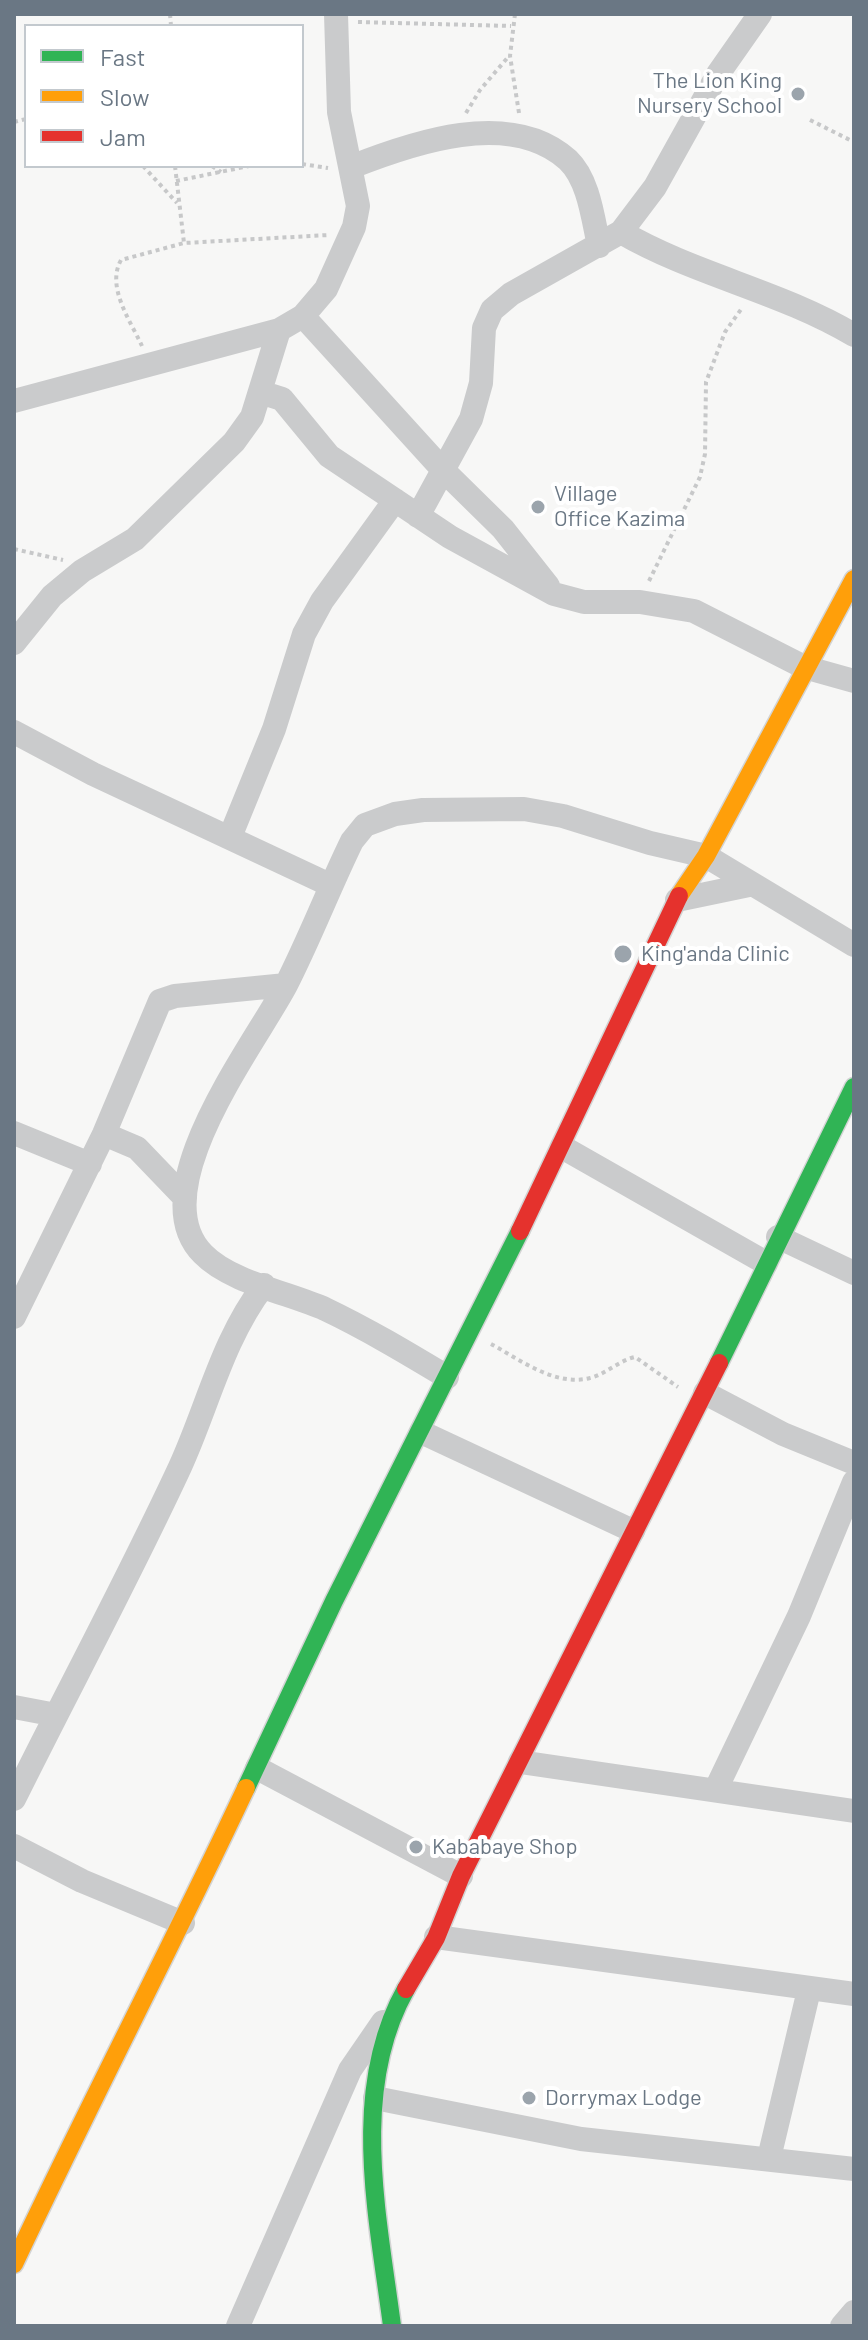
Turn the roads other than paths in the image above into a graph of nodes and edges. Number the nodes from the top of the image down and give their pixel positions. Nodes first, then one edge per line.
1 (760, 14) edge
2 (336, 18) edge
3 (351, 167) junction
4 (621, 232) junction
5 (599, 246) junction
6 (303, 316) junction
7 (279, 330) junction
8 (854, 335) edge
9 (260, 392) junction
10 (14, 401) edge
11 (443, 470) junction
12 (395, 500) junction
13 (418, 516) junction
14 (854, 579) edge
15 (554, 594) junction
16 (21, 616) edge
17 (14, 643) edge
18 (804, 667) junction
19 (854, 681) edge
20 (14, 732) edge
21 (230, 837) junction
22 (706, 856) junction
23 (330, 885) junction
24 (749, 885) junction
25 (677, 900) junction
26 (854, 945) edge
27 (286, 985) junction
28 (854, 1087) edge
29 (14, 1133) edge
30 (104, 1134) junction
31 (562, 1147) junction
32 (90, 1164) junction
33 (185, 1198) junction
34 (778, 1237) junction
35 (766, 1263) junction
36 (854, 1273) edge
37 (264, 1285) junction
38 (14, 1317) edge
39 (447, 1377) junction
40 (703, 1396) junction
41 (421, 1432) junction
42 (854, 1463) edge
43 (854, 1482) edge
44 (633, 1531) junction
45 (14, 1707) edge
46 (56, 1715) junction
47 (520, 1762) junction
48 (257, 1768) junction
49 (716, 1789) junction
50 (14, 1799) edge
51 (854, 1811) edge
52 (14, 1846) edge
53 (461, 1876) junction
54 (183, 1923) junction
55 (436, 1937) junction
56 (809, 1990) junction
57 (402, 1994) junction
58 (854, 1994) edge
59 (375, 2098) junction
60 (769, 2158) junction
61 (854, 2169) edge
62 (14, 2264) edge
63 (854, 2312) edge
64 (238, 2326) edge
65 (392, 2326) edge
66 (842, 2326) edge

1 - 4 street
2 - 3 street
3 - 5 street
3 - 6 street
4 - 5 street
4 - 8 street
5 - 11 street
6 - 7 street
6 - 11 street
7 - 9 street
7 - 10 street
9 - 12 street
9 - 16 street
11 - 13 street
11 - 15 street
12 - 13 street
12 - 21 street
13 - 15 street
14 - 18 street
15 - 18 street
16 - 17 street
18 - 19 street
18 - 22 street
20 - 21 street
21 - 23 street
22 - 23 street
22 - 24 street
22 - 25 street
23 - 27 street
24 - 25 street
24 - 26 street
25 - 31 street
27 - 30 street
27 - 33 street
28 - 34 street
29 - 32 street
30 - 32 street
30 - 33 street
31 - 35 street
31 - 39 street
32 - 38 street
33 - 37 street
34 - 35 street
34 - 36 street
35 - 40 street
37 - 39 street
37 - 46 street
39 - 41 street
40 - 42 street
40 - 44 street
41 - 44 street
41 - 48 street
43 - 49 street
44 - 47 street
45 - 46 street
46 - 50 street
47 - 49 street
47 - 53 street
48 - 53 street
48 - 54 street
49 - 51 street
52 - 54 street
53 - 55 street
54 - 62 street
55 - 56 street
55 - 57 street
56 - 58 street
56 - 60 street
57 - 59 street
57 - 64 street
59 - 60 street
59 - 65 street
60 - 61 street
63 - 66 street

